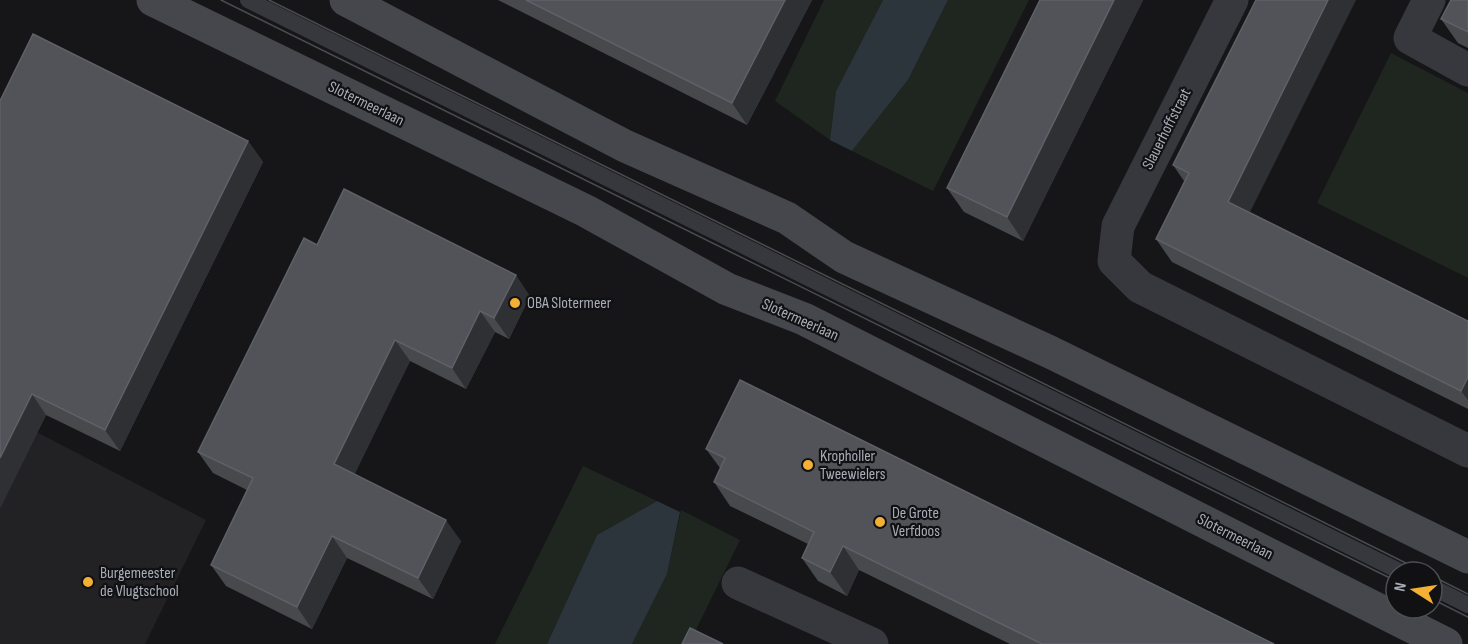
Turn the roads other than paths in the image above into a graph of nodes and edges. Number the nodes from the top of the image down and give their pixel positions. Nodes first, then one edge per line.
1 (153, 0) edge
2 (248, 0) edge
3 (346, 0) edge
4 (1232, 0) edge
5 (1429, 0) edge
6 (1468, 70) edge
7 (1468, 452) edge
8 (1468, 557) edge
9 (1384, 564) edge
10 (738, 583) dead end
11 (1444, 593) edge
12 (1468, 605) edge
13 (872, 644) edge
14 (1446, 644) edge

1 - 14 main road, Slotermeerlaan
2 - 9 lane
3 - 8 main road
4 - 7 street, Slauerhoffstraat
5 - 6 street
10 - 13 street
11 - 12 lane

